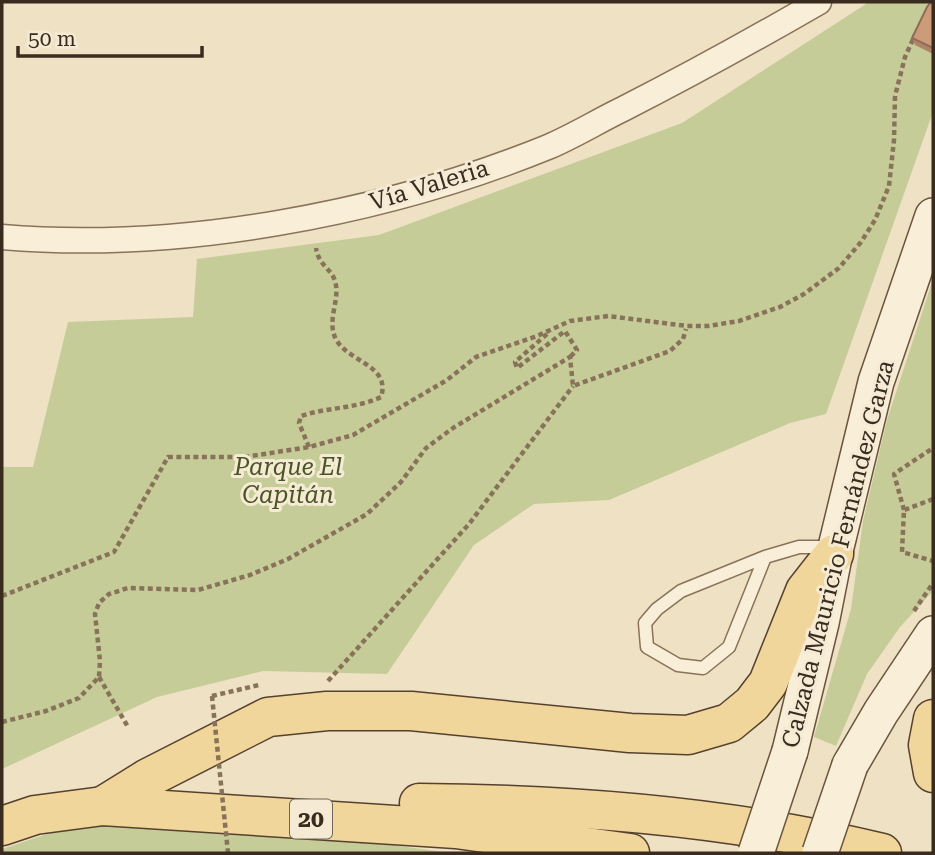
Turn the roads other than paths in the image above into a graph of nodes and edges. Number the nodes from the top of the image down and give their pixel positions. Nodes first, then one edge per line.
1 (819, 2) edge
2 (933, 216) edge
3 (2, 237) edge
4 (835, 551) junction
5 (765, 556) junction
6 (933, 634) edge
7 (933, 719) edge
8 (933, 773) edge
9 (103, 806) junction
10 (323, 820) junction
11 (2, 827) edge
12 (630, 853) edge
13 (756, 853) edge
14 (820, 853) edge
15 (882, 853) edge

1 - 3 street, Vía Valeria
2 - 4 main road, Calzada Mauricio Fernández Garza
4 - 5 lane
4 - 9 main road
4 - 13 main road, Calzada Mauricio Fernández Garza, bridge
5 - 5 lane
6 - 14 main road, bridge
7 - 8 main road
9 - 10 main road, 20
9 - 11 main road, 20
10 - 12 main road, 20
10 - 15 main road

